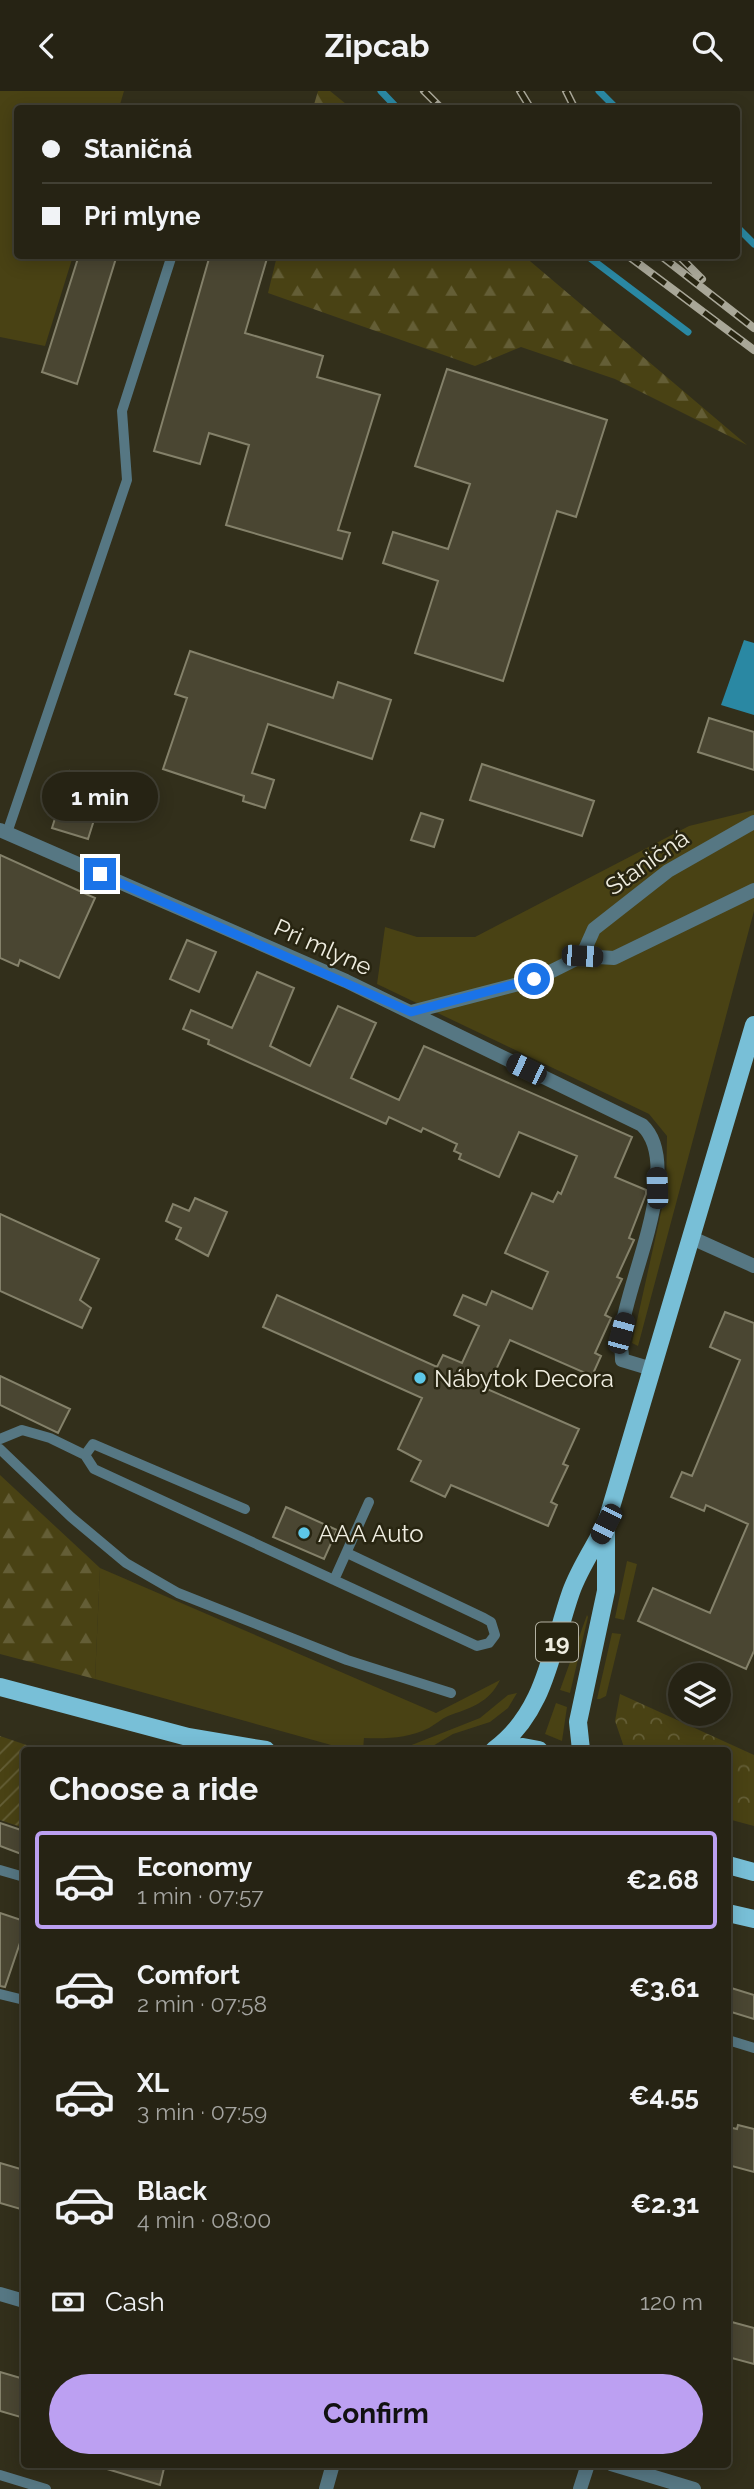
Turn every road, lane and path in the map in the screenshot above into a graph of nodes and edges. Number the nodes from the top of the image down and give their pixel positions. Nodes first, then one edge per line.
1 (171, 259) edge
2 (754, 822) edge
3 (4, 832) edge
4 (754, 890) edge
5 (582, 956) junction
6 (411, 1012) junction
7 (754, 1025) edge
8 (692, 1238) junction
9 (754, 1265) edge
10 (652, 1369) junction
11 (0, 1439) edge
12 (0, 1449) edge
13 (85, 1455) junction
14 (369, 1502) dead end
15 (245, 1509) dead end
16 (606, 1524) junction
17 (347, 1553) junction
18 (334, 1580) junction
19 (0, 1687) edge
20 (451, 1693) dead end
21 (188, 1737) junction
22 (207, 1747) edge
23 (248, 1747) edge
24 (499, 1747) edge
25 (581, 1747) edge
26 (731, 1866) edge
27 (0, 1870) edge
28 (754, 1872) edge
29 (21, 1876) edge
30 (731, 1914) edge
31 (754, 1919) edge
32 (0, 1994) edge
33 (21, 1999) edge
34 (731, 2042) edge
35 (754, 2048) edge
36 (0, 2294) edge
37 (21, 2300) edge
38 (332, 2468) edge
39 (587, 2468) edge
40 (624, 2468) edge
41 (0, 2475) edge
42 (46, 2489) edge
43 (326, 2489) edge
44 (580, 2489) edge
45 (694, 2489) edge

1 - 3 lane
2 - 5 street, Staničná
3 - 6 street, Pri mlyne
4 - 5 street
5 - 6 street
6 - 10 street, Pri mlyne
7 - 8 main road, 19
8 - 9 street
8 - 10 main road, 19
10 - 16 main road, 19
11 - 13 lane
12 - 20 lane
13 - 15 lane
13 - 18 lane
14 - 17 lane
16 - 24 main road, 19
16 - 25 main road, 19
17 - 18 lane
17 - 18 lane
19 - 21 main road
21 - 22 main road
21 - 23 main road
26 - 28 main road
27 - 29 lane
30 - 31 main road
32 - 33 lane
34 - 35 lane
36 - 37 street
38 - 43 street
39 - 44 street
40 - 45 street
41 - 42 lane

